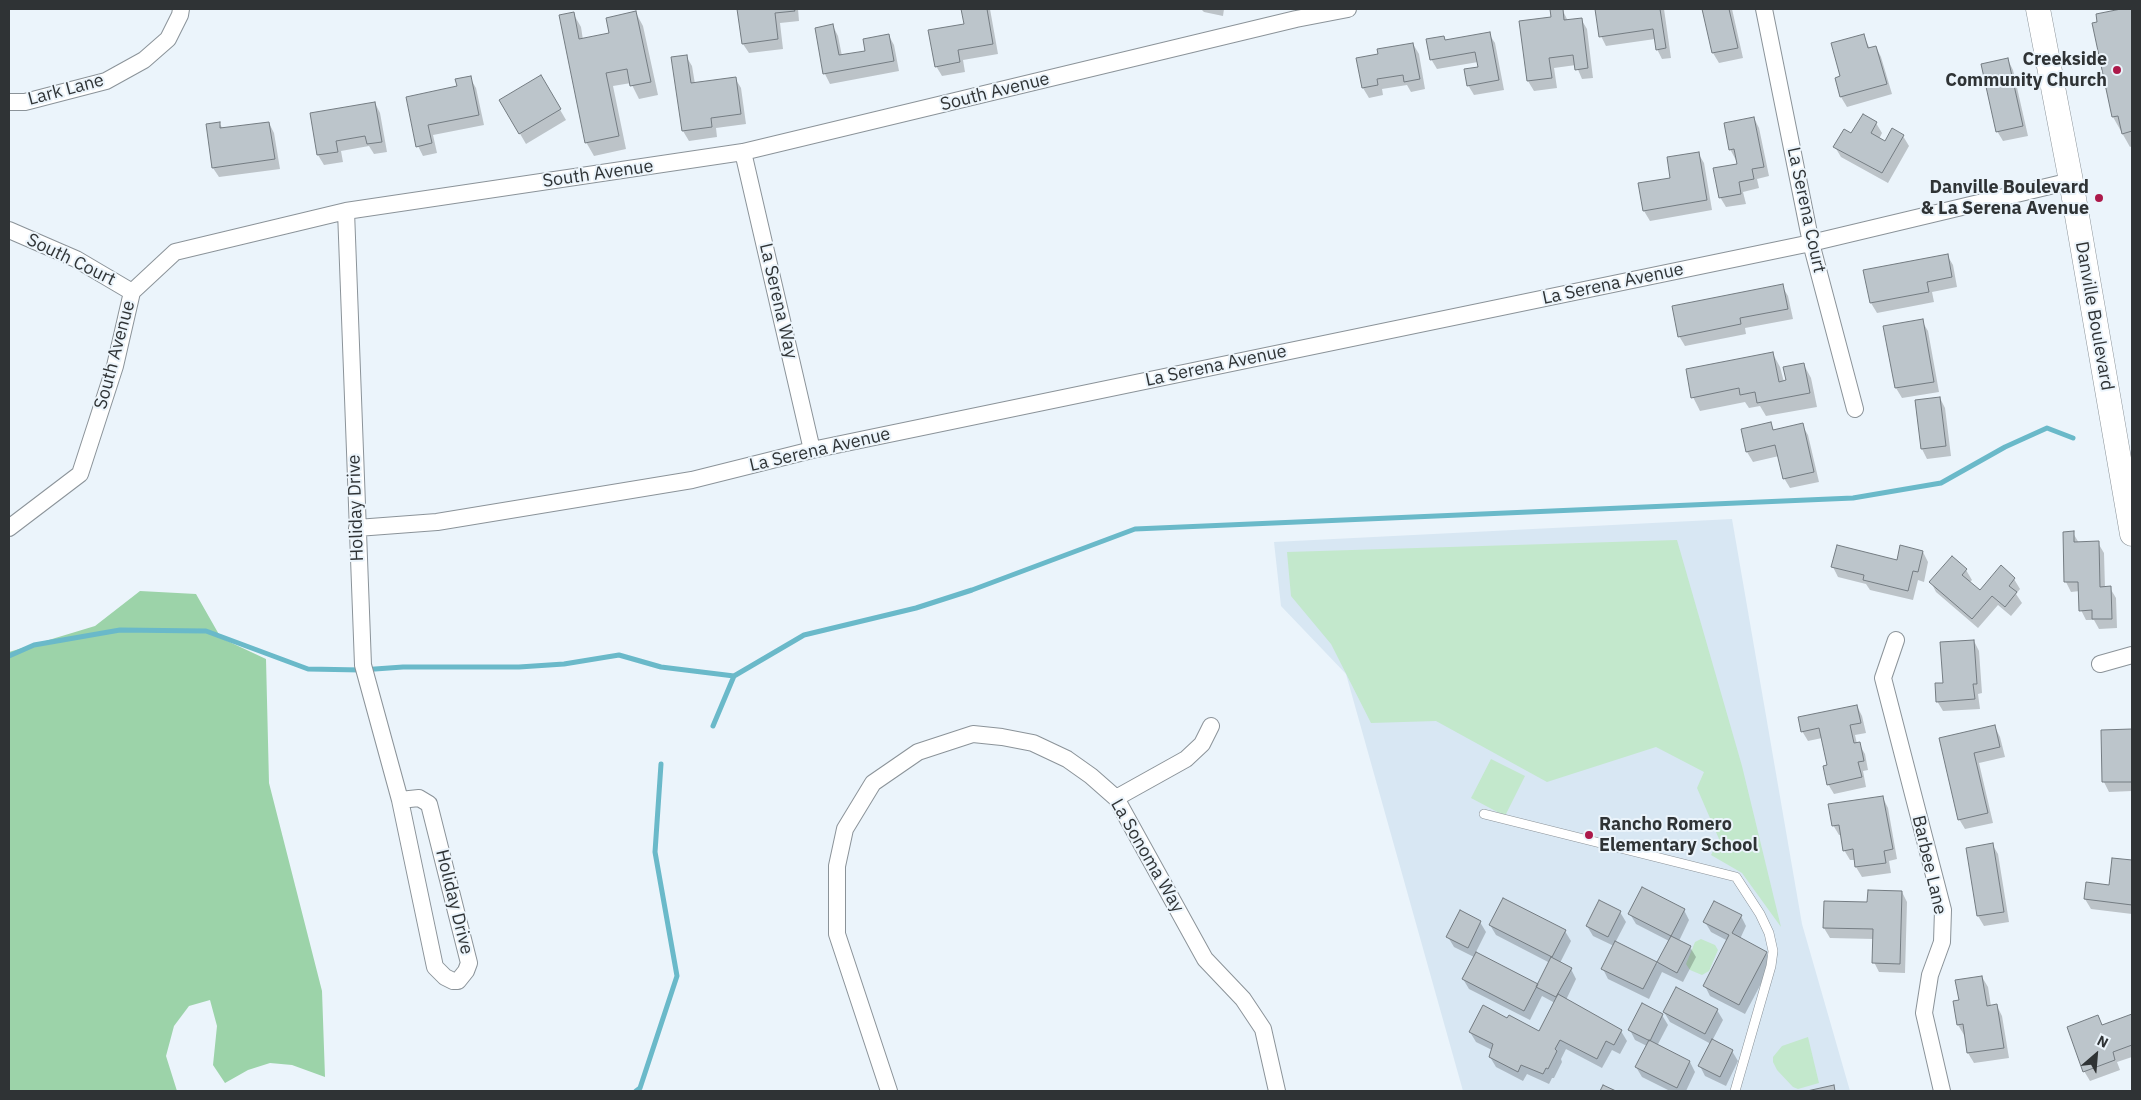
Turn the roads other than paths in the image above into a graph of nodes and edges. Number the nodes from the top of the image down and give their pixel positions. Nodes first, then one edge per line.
1 (181, 9) edge
2 (1348, 9) edge
3 (1764, 9) edge
4 (2038, 9) edge
5 (1295, 14) edge
6 (9, 102) edge
7 (743, 152) junction
8 (2071, 181) junction
9 (346, 211) junction
10 (9, 230) edge
11 (1811, 243) junction
12 (132, 292) junction
13 (1855, 409) dead end
14 (812, 450) junction
15 (9, 528) edge
16 (357, 528) junction
17 (2132, 534) edge
18 (1896, 640) dead end
19 (2132, 656) edge
20 (2100, 664) dead end
21 (1211, 726) dead end
22 (1116, 798) junction
23 (400, 800) junction
24 (1484, 814) dead end
25 (889, 1091) edge
26 (1278, 1091) edge
27 (1735, 1091) edge
28 (1942, 1091) edge

1 - 6 street, Lark Lane
2 - 5 street, South Avenue
3 - 11 street, La Serena Court
4 - 8 main road, Danville Boulevard
5 - 7 street, South Avenue
7 - 9 street, South Avenue
7 - 14 street, La Serena Way
8 - 11 street, La Serena Avenue
8 - 17 main road, Danville Boulevard
9 - 12 street, South Avenue
9 - 16 street, Holiday Drive
10 - 12 street, South Court
11 - 13 street, La Serena Court
11 - 14 street, La Serena Avenue
12 - 15 street, South Avenue
14 - 16 street, La Serena Avenue
16 - 23 street, Holiday Drive
18 - 28 street, Barbee Lane
19 - 20 street
21 - 22 street
22 - 25 street, La Sonoma Way
22 - 26 street, La Sonoma Way
23 - 23 street, Holiday Drive
24 - 27 lane

